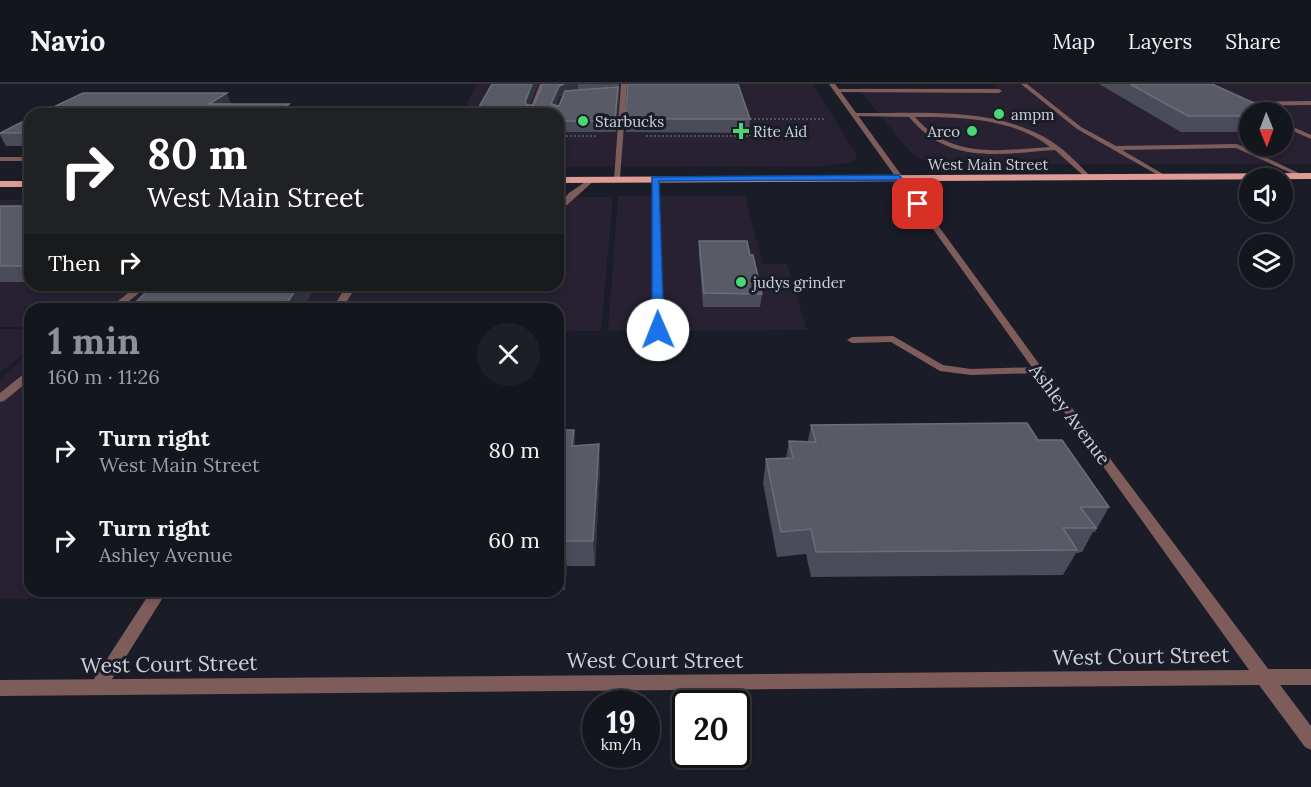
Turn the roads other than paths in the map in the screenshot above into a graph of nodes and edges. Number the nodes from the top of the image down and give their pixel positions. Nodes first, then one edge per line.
1 (543, 84) edge
2 (624, 84) edge
3 (832, 84) edge
4 (1024, 84) edge
5 (837, 91) junction
6 (999, 91) dead end
7 (614, 93) edge
8 (623, 93) junction
9 (1293, 103) edge
10 (1311, 103) edge
11 (533, 108) edge
12 (854, 116) junction
13 (911, 116) junction
14 (1293, 129) edge
15 (1311, 137) edge
16 (1056, 148) junction
17 (1118, 148) junction
18 (0, 159) edge
19 (24, 159) edge
20 (1306, 176) edge
21 (1088, 177) junction
22 (1165, 177) junction
23 (655, 178) junction
24 (899, 178) junction
25 (593, 179) junction
26 (617, 179) junction
27 (564, 180) edge
28 (0, 184) edge
29 (24, 184) edge
30 (564, 204) edge
31 (136, 291) edge
32 (121, 303) edge
33 (658, 330) dead end
34 (852, 340) dead end
35 (1038, 370) junction
36 (24, 379) edge
37 (0, 399) edge
38 (155, 597) edge
39 (1265, 677) junction
40 (1311, 677) edge
41 (98, 687) junction
42 (0, 688) edge
43 (1311, 741) edge

1 - 11 street
2 - 8 street
3 - 5 street, Ashley Avenue
4 - 17 street
5 - 6 street
5 - 12 street, Ashley Avenue
7 - 8 street
8 - 26 street
9 - 10 street
12 - 13 street
12 - 24 street, Ashley Avenue
13 - 16 street
13 - 16 street
14 - 15 street
16 - 21 street
17 - 20 street
17 - 22 street
18 - 19 street
20 - 22 main road, West Main Street
21 - 22 main road, West Main Street
21 - 24 main road, West Main Street
23 - 24 main road, West Main Street
23 - 26 main road, West Main Street
23 - 33 street
24 - 35 street, Ashley Avenue
25 - 26 main road, West Main Street
25 - 27 main road, West Main Street
25 - 30 street
28 - 29 main road
31 - 32 street
34 - 35 street
35 - 39 street, Ashley Avenue
36 - 37 street
38 - 41 street
39 - 40 street, West Court Street
39 - 41 street, West Court Street
39 - 43 street, Ashley Avenue
41 - 42 street, West Court Street

